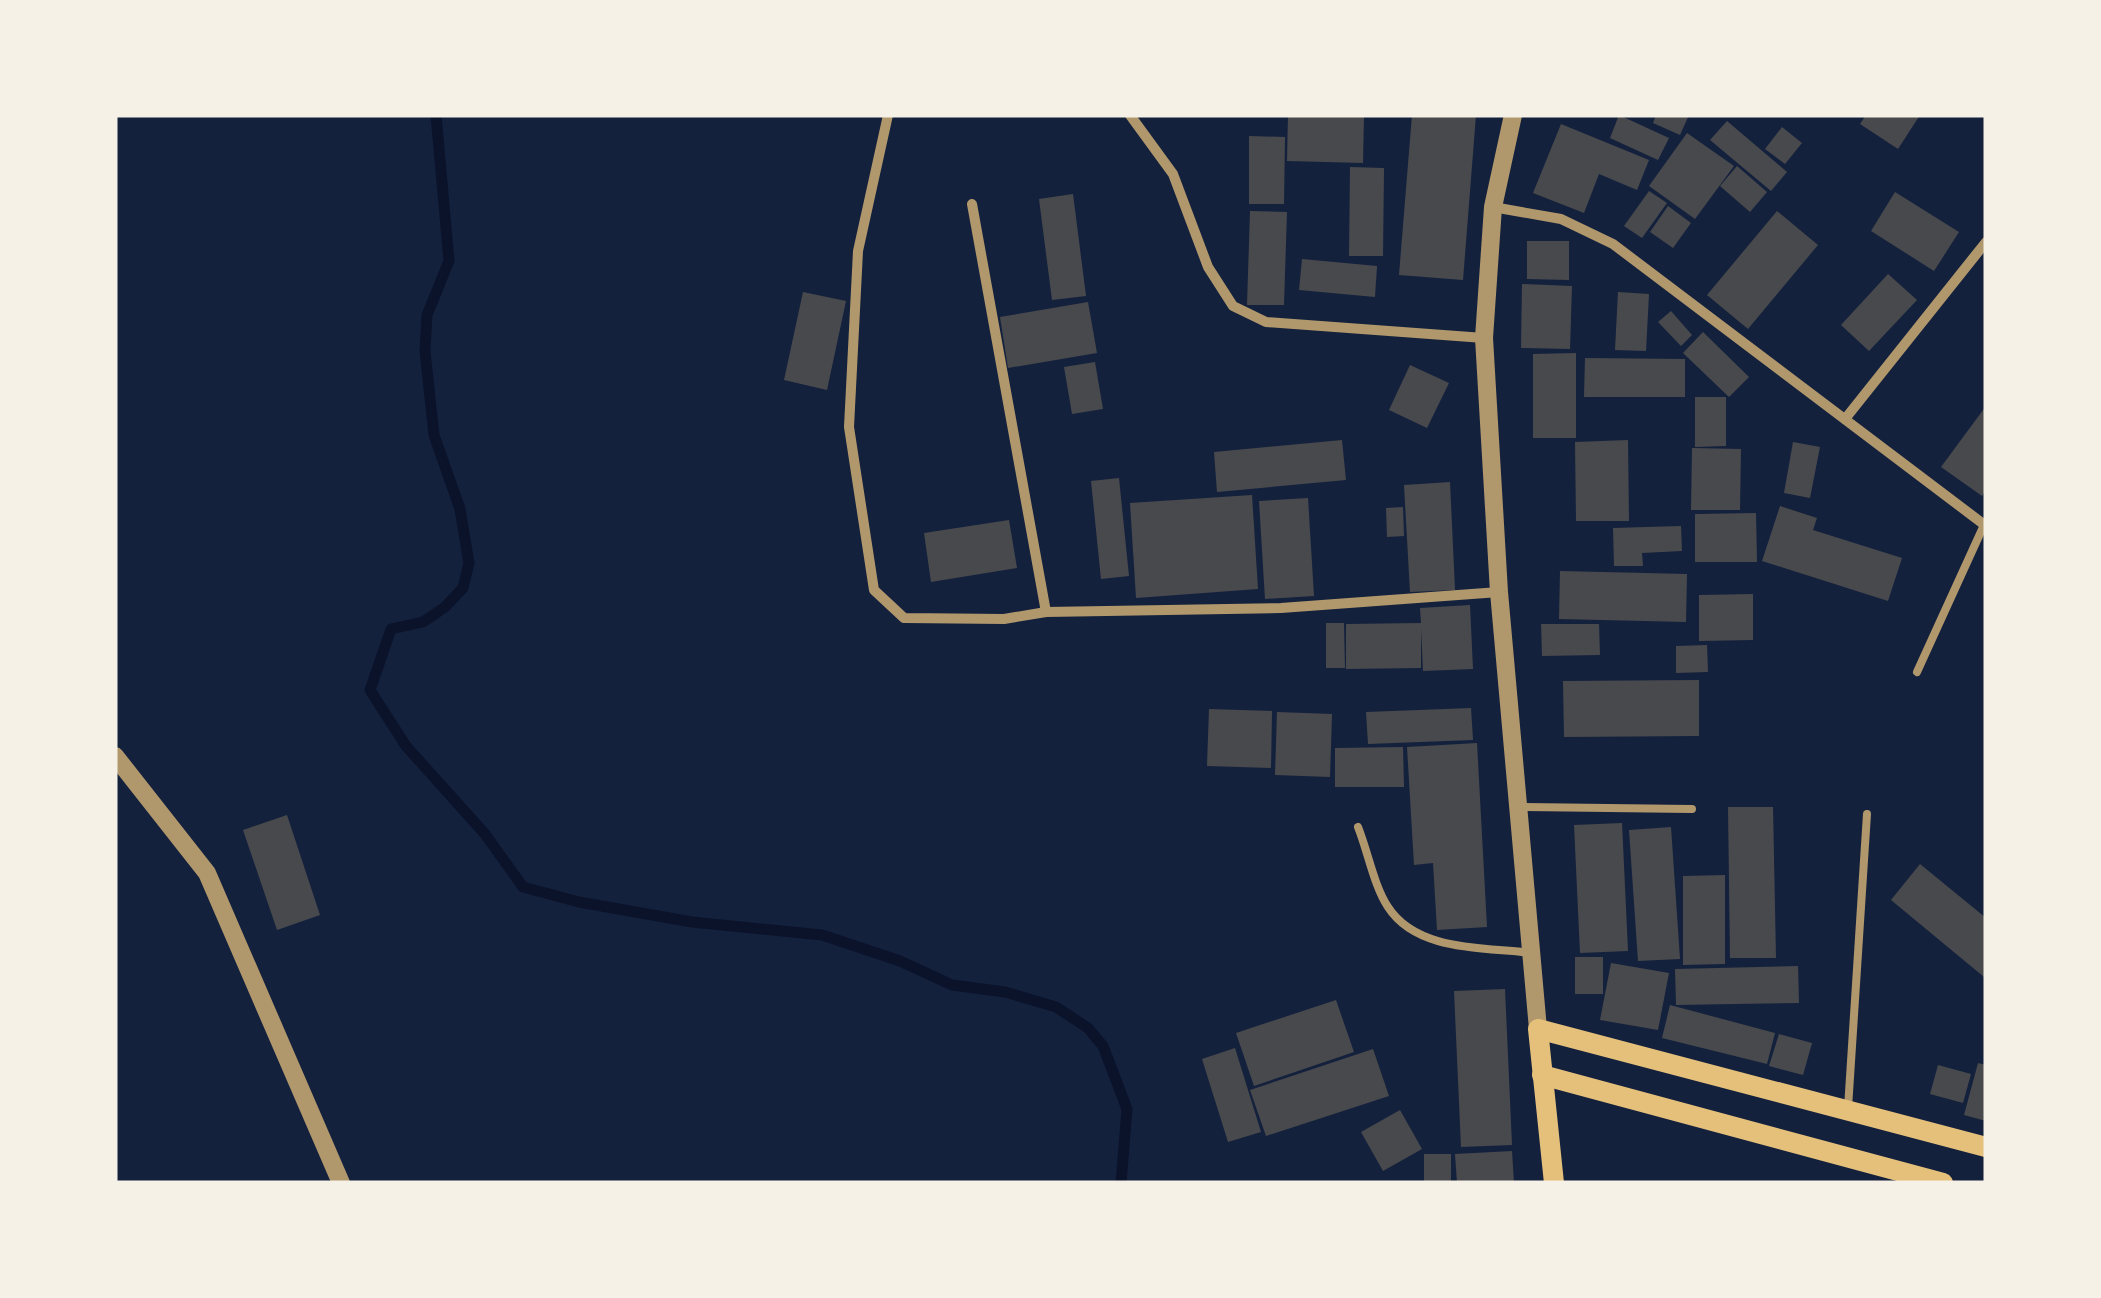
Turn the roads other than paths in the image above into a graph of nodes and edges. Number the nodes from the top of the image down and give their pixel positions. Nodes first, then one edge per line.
1 (888, 115) edge
2 (1130, 115) edge
3 (1514, 115) edge
4 (972, 204) dead end
5 (1493, 208) junction
6 (1986, 242) edge
7 (1484, 338) junction
8 (1845, 419) junction
9 (1985, 525) edge
10 (1499, 592) junction
11 (1046, 612) junction
12 (1917, 672) dead end
13 (115, 756) edge
14 (1519, 807) junction
15 (1692, 808) dead end
16 (1867, 814) dead end
17 (1358, 827) dead end
18 (1532, 953) junction
19 (1538, 1029) junction
20 (1542, 1075) junction
21 (1848, 1111) junction
22 (1986, 1147) edge
23 (342, 1183) edge
24 (1554, 1183) edge
25 (1942, 1183) edge

1 - 11 street
2 - 7 street
3 - 5 street
4 - 11 street
5 - 7 street
5 - 8 street
6 - 8 street
7 - 10 street
8 - 9 street
9 - 12 lane
10 - 11 street
10 - 14 street
13 - 23 street
14 - 15 lane
14 - 18 street
16 - 21 lane
17 - 18 lane
18 - 19 street
19 - 20 main road
19 - 21 main road
20 - 24 main road
20 - 25 main road
21 - 22 main road

